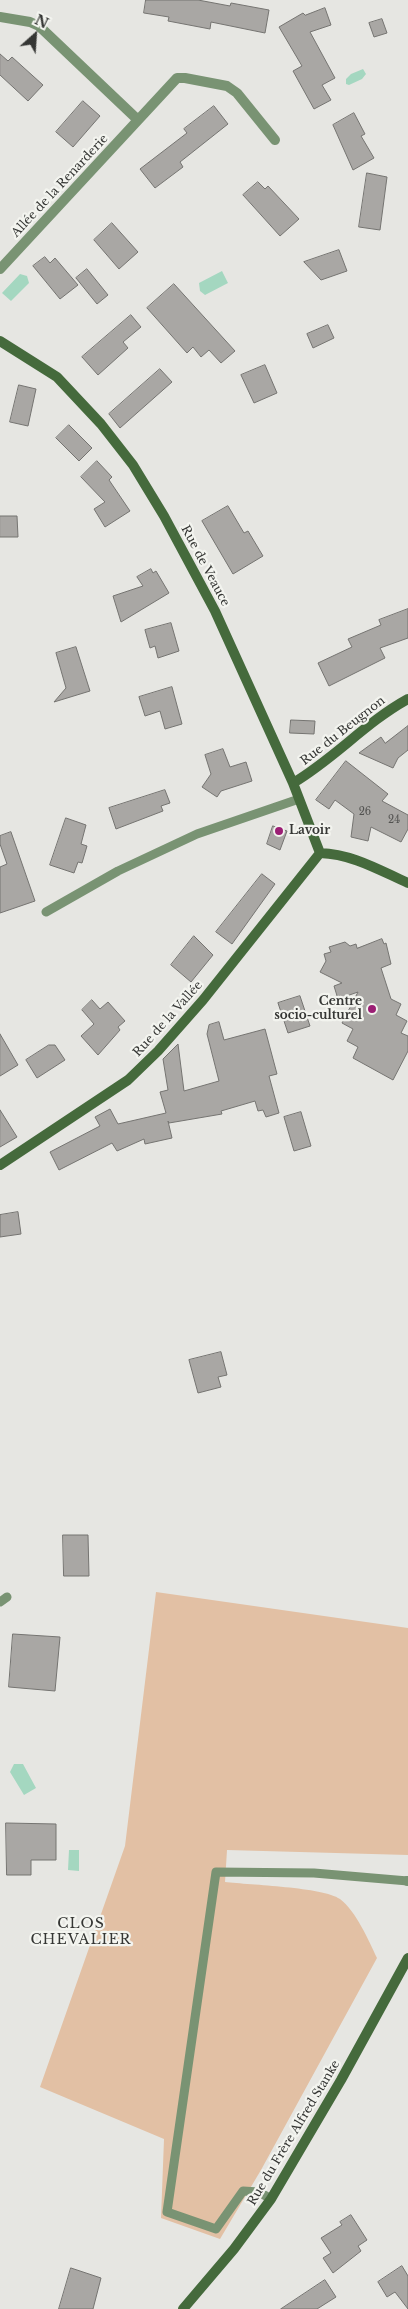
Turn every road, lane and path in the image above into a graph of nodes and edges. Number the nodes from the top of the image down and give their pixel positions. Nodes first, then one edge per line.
1 (0, 17) edge
2 (138, 120) junction
3 (275, 140) dead end
4 (0, 269) edge
5 (0, 340) edge
6 (408, 699) edge
7 (293, 783) junction
8 (299, 799) junction
9 (320, 853) junction
10 (408, 884) edge
11 (46, 912) dead end
12 (0, 1165) edge
13 (408, 1881) edge
14 (408, 1958) edge
15 (271, 2199) junction
16 (183, 2309) edge

1 - 2 street
2 - 3 street, Allée de la Renarderie
2 - 4 street, Allée de la Renarderie
5 - 7 street, Rue de Veauce
6 - 7 street, Rue du Beugnon
7 - 8 street, Rue de Veauce
8 - 9 street, Rue de Veauce
8 - 11 lane
9 - 10 street
9 - 12 street, Rue de la Vallée
13 - 15 lane
14 - 15 street, Rue du Frère Alfred Stanke
15 - 16 street, Rue du Frère Alfred Stanke

